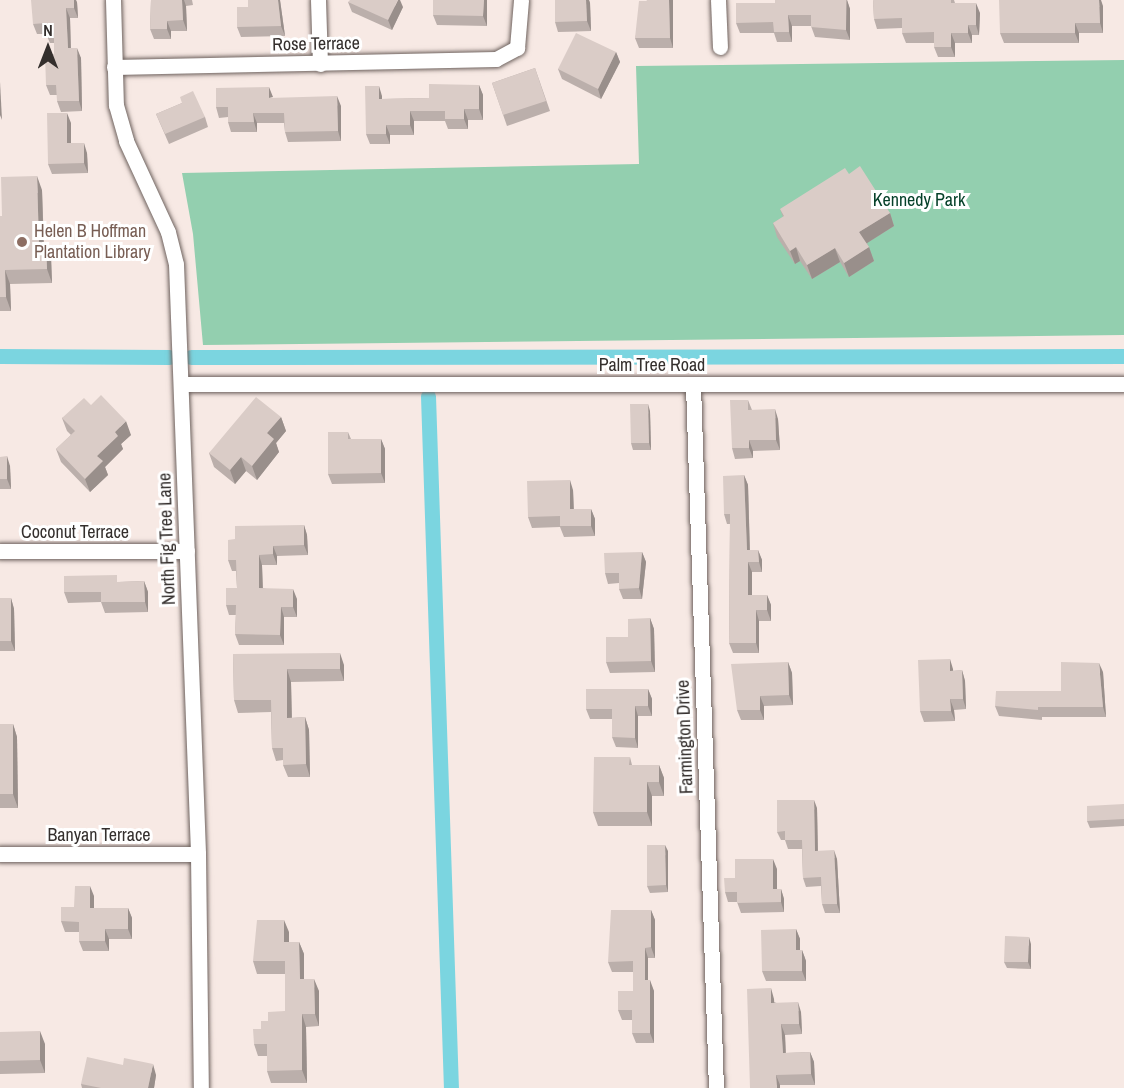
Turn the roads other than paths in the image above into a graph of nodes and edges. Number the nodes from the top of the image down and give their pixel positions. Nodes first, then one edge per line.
1 (113, 0) edge
2 (318, 0) edge
3 (521, 0) edge
4 (718, 0) edge
5 (720, 47) dead end
6 (320, 64) junction
7 (114, 67) junction
8 (181, 384) junction
9 (1124, 384) edge
10 (693, 385) junction
11 (0, 551) edge
12 (187, 551) junction
13 (0, 854) edge
14 (198, 854) junction
15 (201, 1088) edge
16 (716, 1088) edge

1 - 7 street, North Fig Tree Lane
2 - 6 street
3 - 6 street, Rose Terrace
4 - 5 street
6 - 7 street, Rose Terrace
7 - 8 street, North Fig Tree Lane
8 - 10 street, Palm Tree Road
8 - 12 street, North Fig Tree Lane
9 - 10 street, Palm Tree Road
10 - 16 street, Farmington Drive
11 - 12 street, Coconut Terrace
12 - 14 street, North Fig Tree Lane
13 - 14 street, Banyan Terrace
14 - 15 street, North Fig Tree Lane

